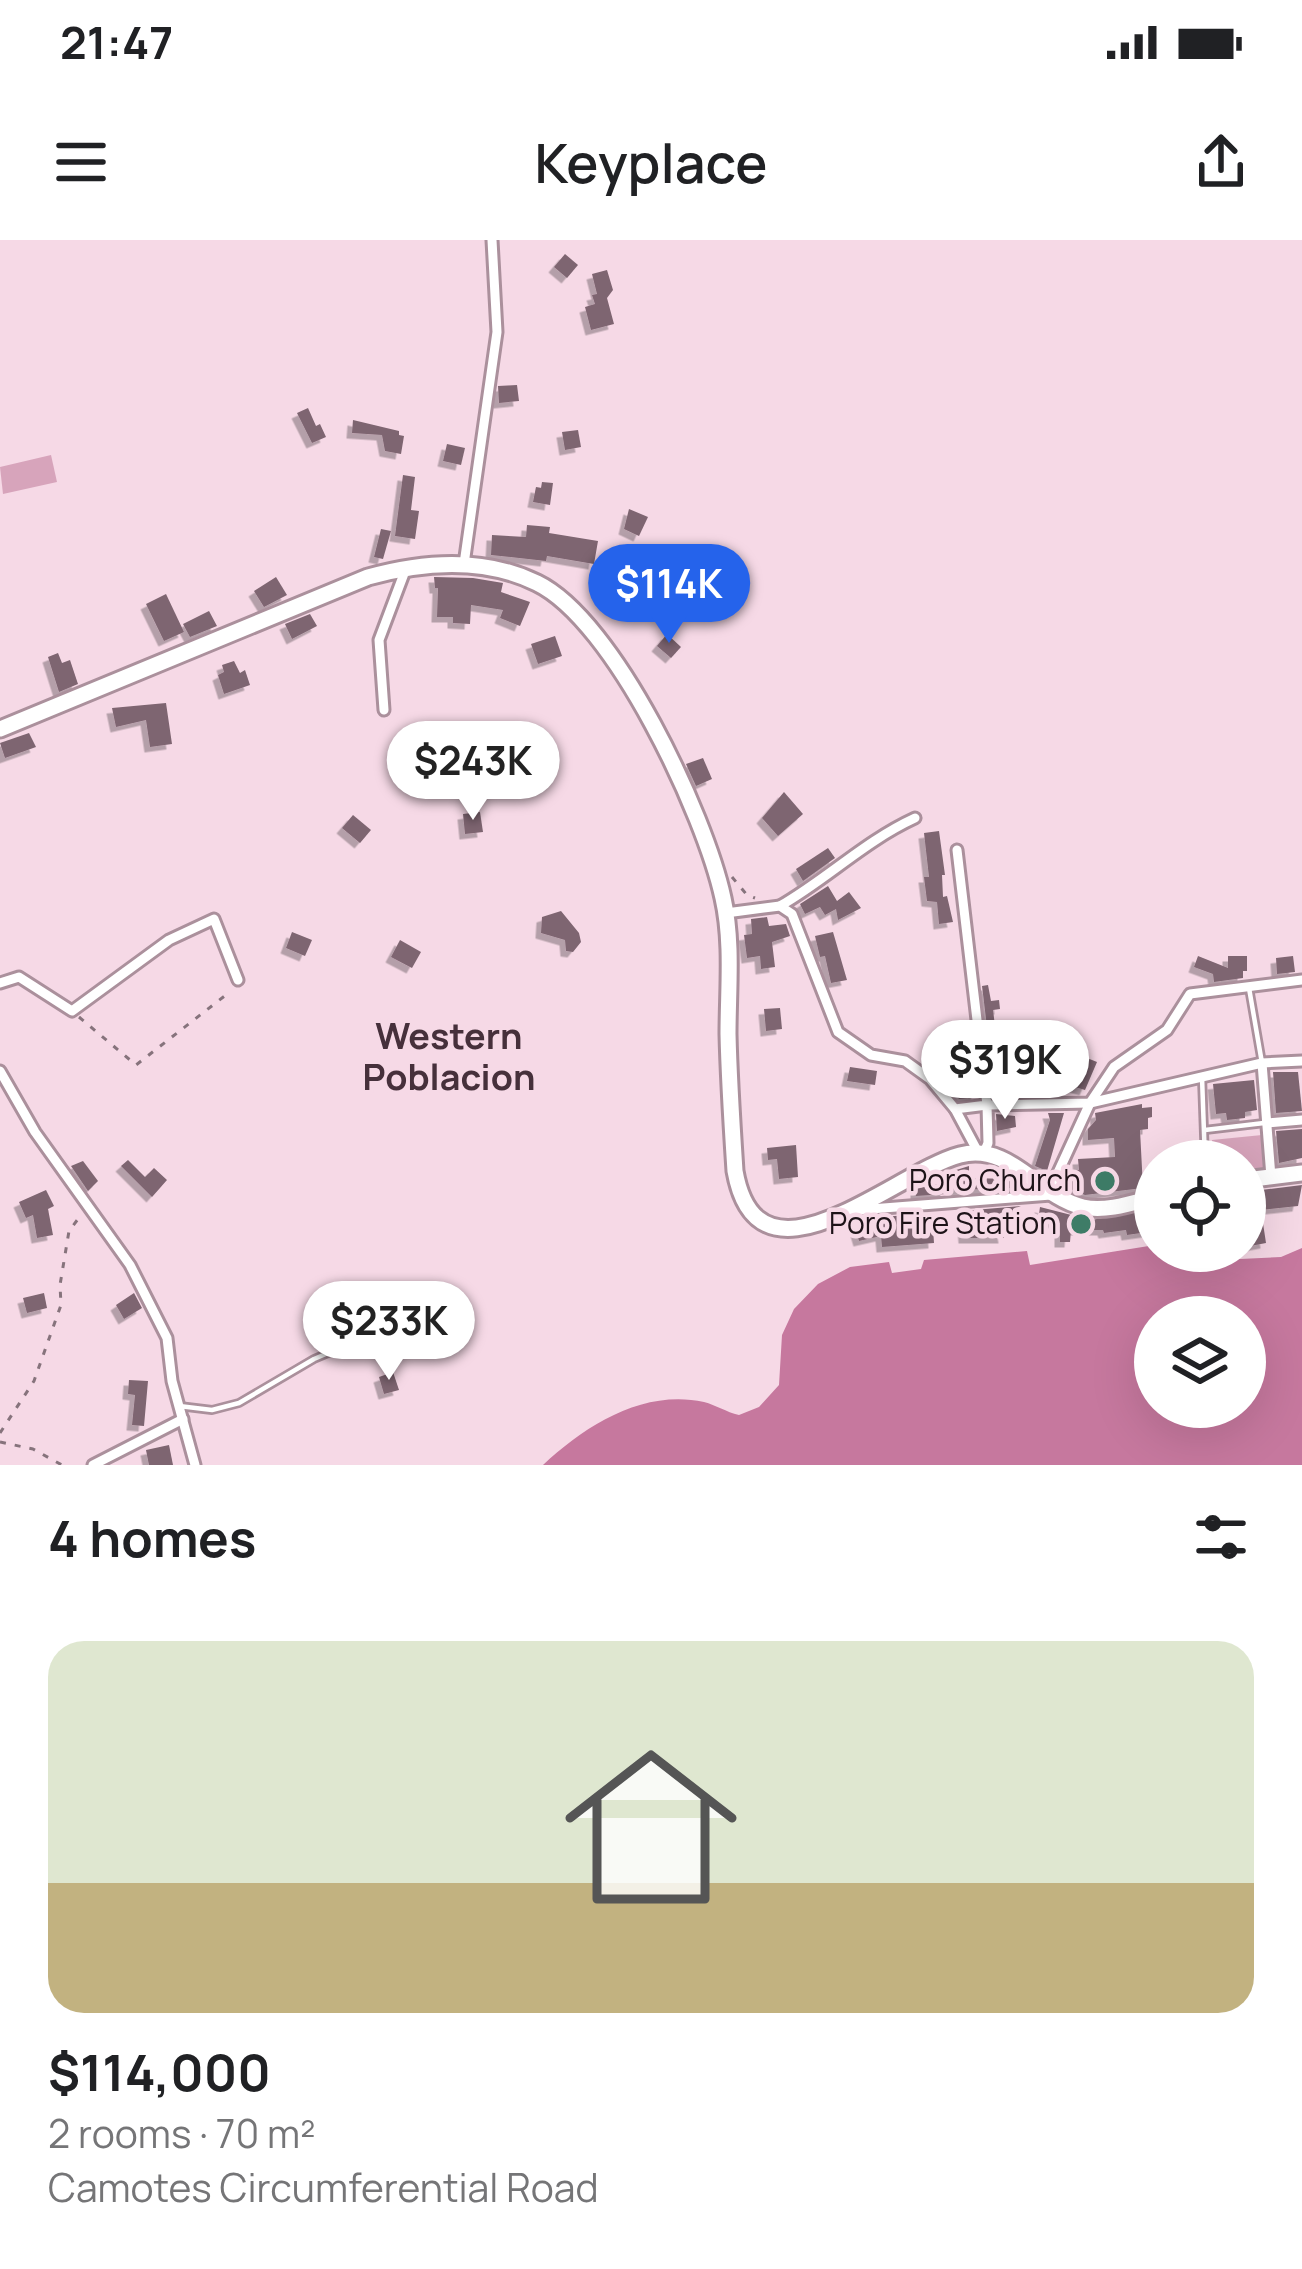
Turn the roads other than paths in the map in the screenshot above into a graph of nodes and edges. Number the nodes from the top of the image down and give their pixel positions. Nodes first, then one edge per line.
1 (492, 240) edge
2 (464, 564) junction
3 (406, 566) junction
4 (384, 710) dead end
5 (0, 729) edge
6 (915, 818) dead end
7 (957, 850) dead end
8 (780, 906) junction
9 (726, 913) junction
10 (238, 980) road end
11 (1302, 980) edge
12 (0, 982) edge
13 (1249, 988) junction
14 (1302, 1060) edge
15 (1262, 1063) junction
16 (0, 1072) edge
17 (1202, 1076) junction
18 (1090, 1103) junction
19 (987, 1105) junction
20 (955, 1109) junction
21 (1302, 1120) edge
22 (1268, 1123) junction
23 (1204, 1130) junction
24 (1204, 1140) edge
25 (981, 1153) junction
26 (1302, 1174) edge
27 (1266, 1178) edge
28 (1271, 1178) junction
29 (1053, 1192) junction
30 (1134, 1201) edge
31 (848, 1210) junction
32 (386, 1328) dead end
33 (179, 1406) junction
34 (183, 1419) junction
35 (93, 1465) edge
36 (195, 1465) edge

1 - 2 street
2 - 3 main road
2 - 9 main road
3 - 4 street
3 - 5 main road
6 - 8 street
7 - 19 street
8 - 9 street
8 - 20 street
9 - 31 main road
10 - 12 street
11 - 13 street
13 - 15 lane
13 - 18 street
14 - 15 street
15 - 17 street
15 - 22 street
16 - 33 street
17 - 18 street
17 - 23 lane
18 - 19 street
18 - 29 street
19 - 20 street
19 - 25 street
20 - 25 street
21 - 22 street
22 - 23 lane
22 - 28 street
23 - 24 lane
25 - 29 main road
25 - 31 main road
26 - 28 main road
27 - 28 main road
29 - 30 main road
29 - 31 street
32 - 33 lane
33 - 34 street
34 - 35 street
34 - 36 street

